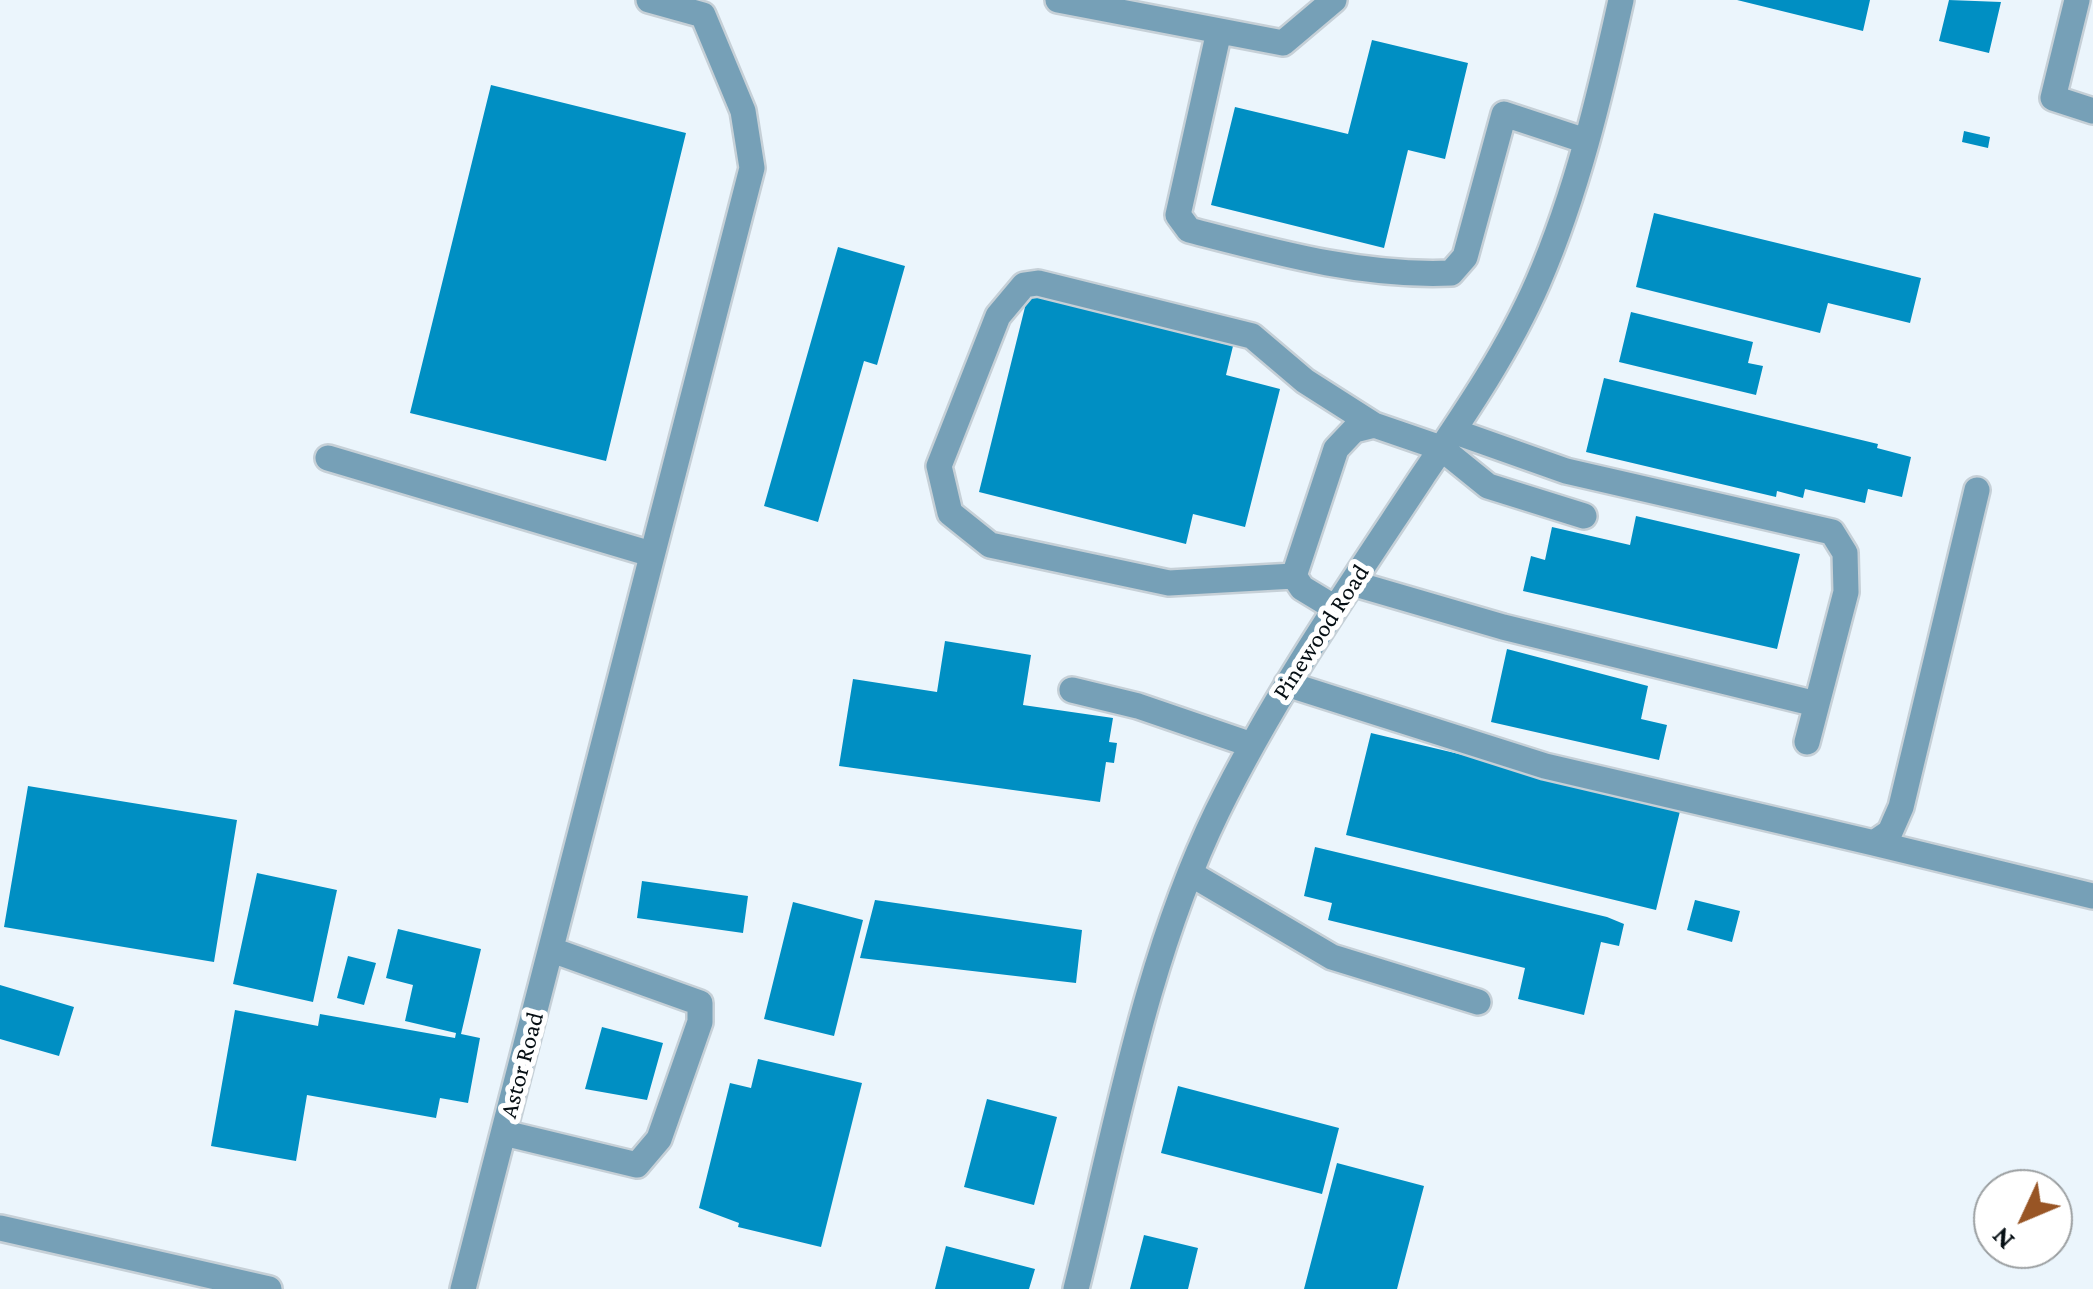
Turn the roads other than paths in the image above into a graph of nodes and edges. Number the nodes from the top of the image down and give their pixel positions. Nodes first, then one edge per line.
1 (649, 0) edge
2 (1058, 0) edge
3 (1334, 0) edge
4 (1622, 0) edge
5 (2078, 0) edge
6 (706, 8) edge
7 (1219, 31) junction
8 (2093, 112) edge
9 (1586, 140) junction
10 (1374, 425) junction
11 (1447, 440) junction
12 (328, 458) dead end
13 (1977, 490) dead end
14 (1584, 516) dead end
15 (652, 554) junction
16 (1294, 576) junction
17 (1352, 583) junction
18 (1335, 608) junction
19 (1287, 684) junction
20 (1072, 690) dead end
21 (1816, 704) junction
22 (1807, 742) dead end
23 (1252, 745) junction
24 (1874, 843) junction
25 (1191, 874) junction
26 (2093, 896) edge
27 (552, 950) junction
28 (1478, 1002) dead end
29 (504, 1133) junction
30 (0, 1228) edge
31 (269, 1289) edge
32 (463, 1289) edge
33 (1076, 1289) edge

1 - 6 street
2 - 7 street
3 - 7 street
4 - 9 street, Pinewood Road
5 - 8 street
6 - 15 street, Astor Road
7 - 9 street
9 - 11 street, Pinewood Road
10 - 11 street
10 - 16 street
10 - 16 street
11 - 14 street
11 - 17 street, Pinewood Road
11 - 21 street
12 - 15 street
13 - 24 street
15 - 27 street, Astor Road
16 - 18 street
17 - 18 street, Pinewood Road
17 - 21 street
18 - 19 street, Pinewood Road
19 - 23 street, Pinewood Road
19 - 24 street
20 - 23 street
21 - 22 street
23 - 25 street, Pinewood Road
24 - 26 street
25 - 28 street
25 - 33 street, Pinewood Road
27 - 29 street, Astor Road
27 - 29 street
29 - 32 street, Astor Road
30 - 31 street

